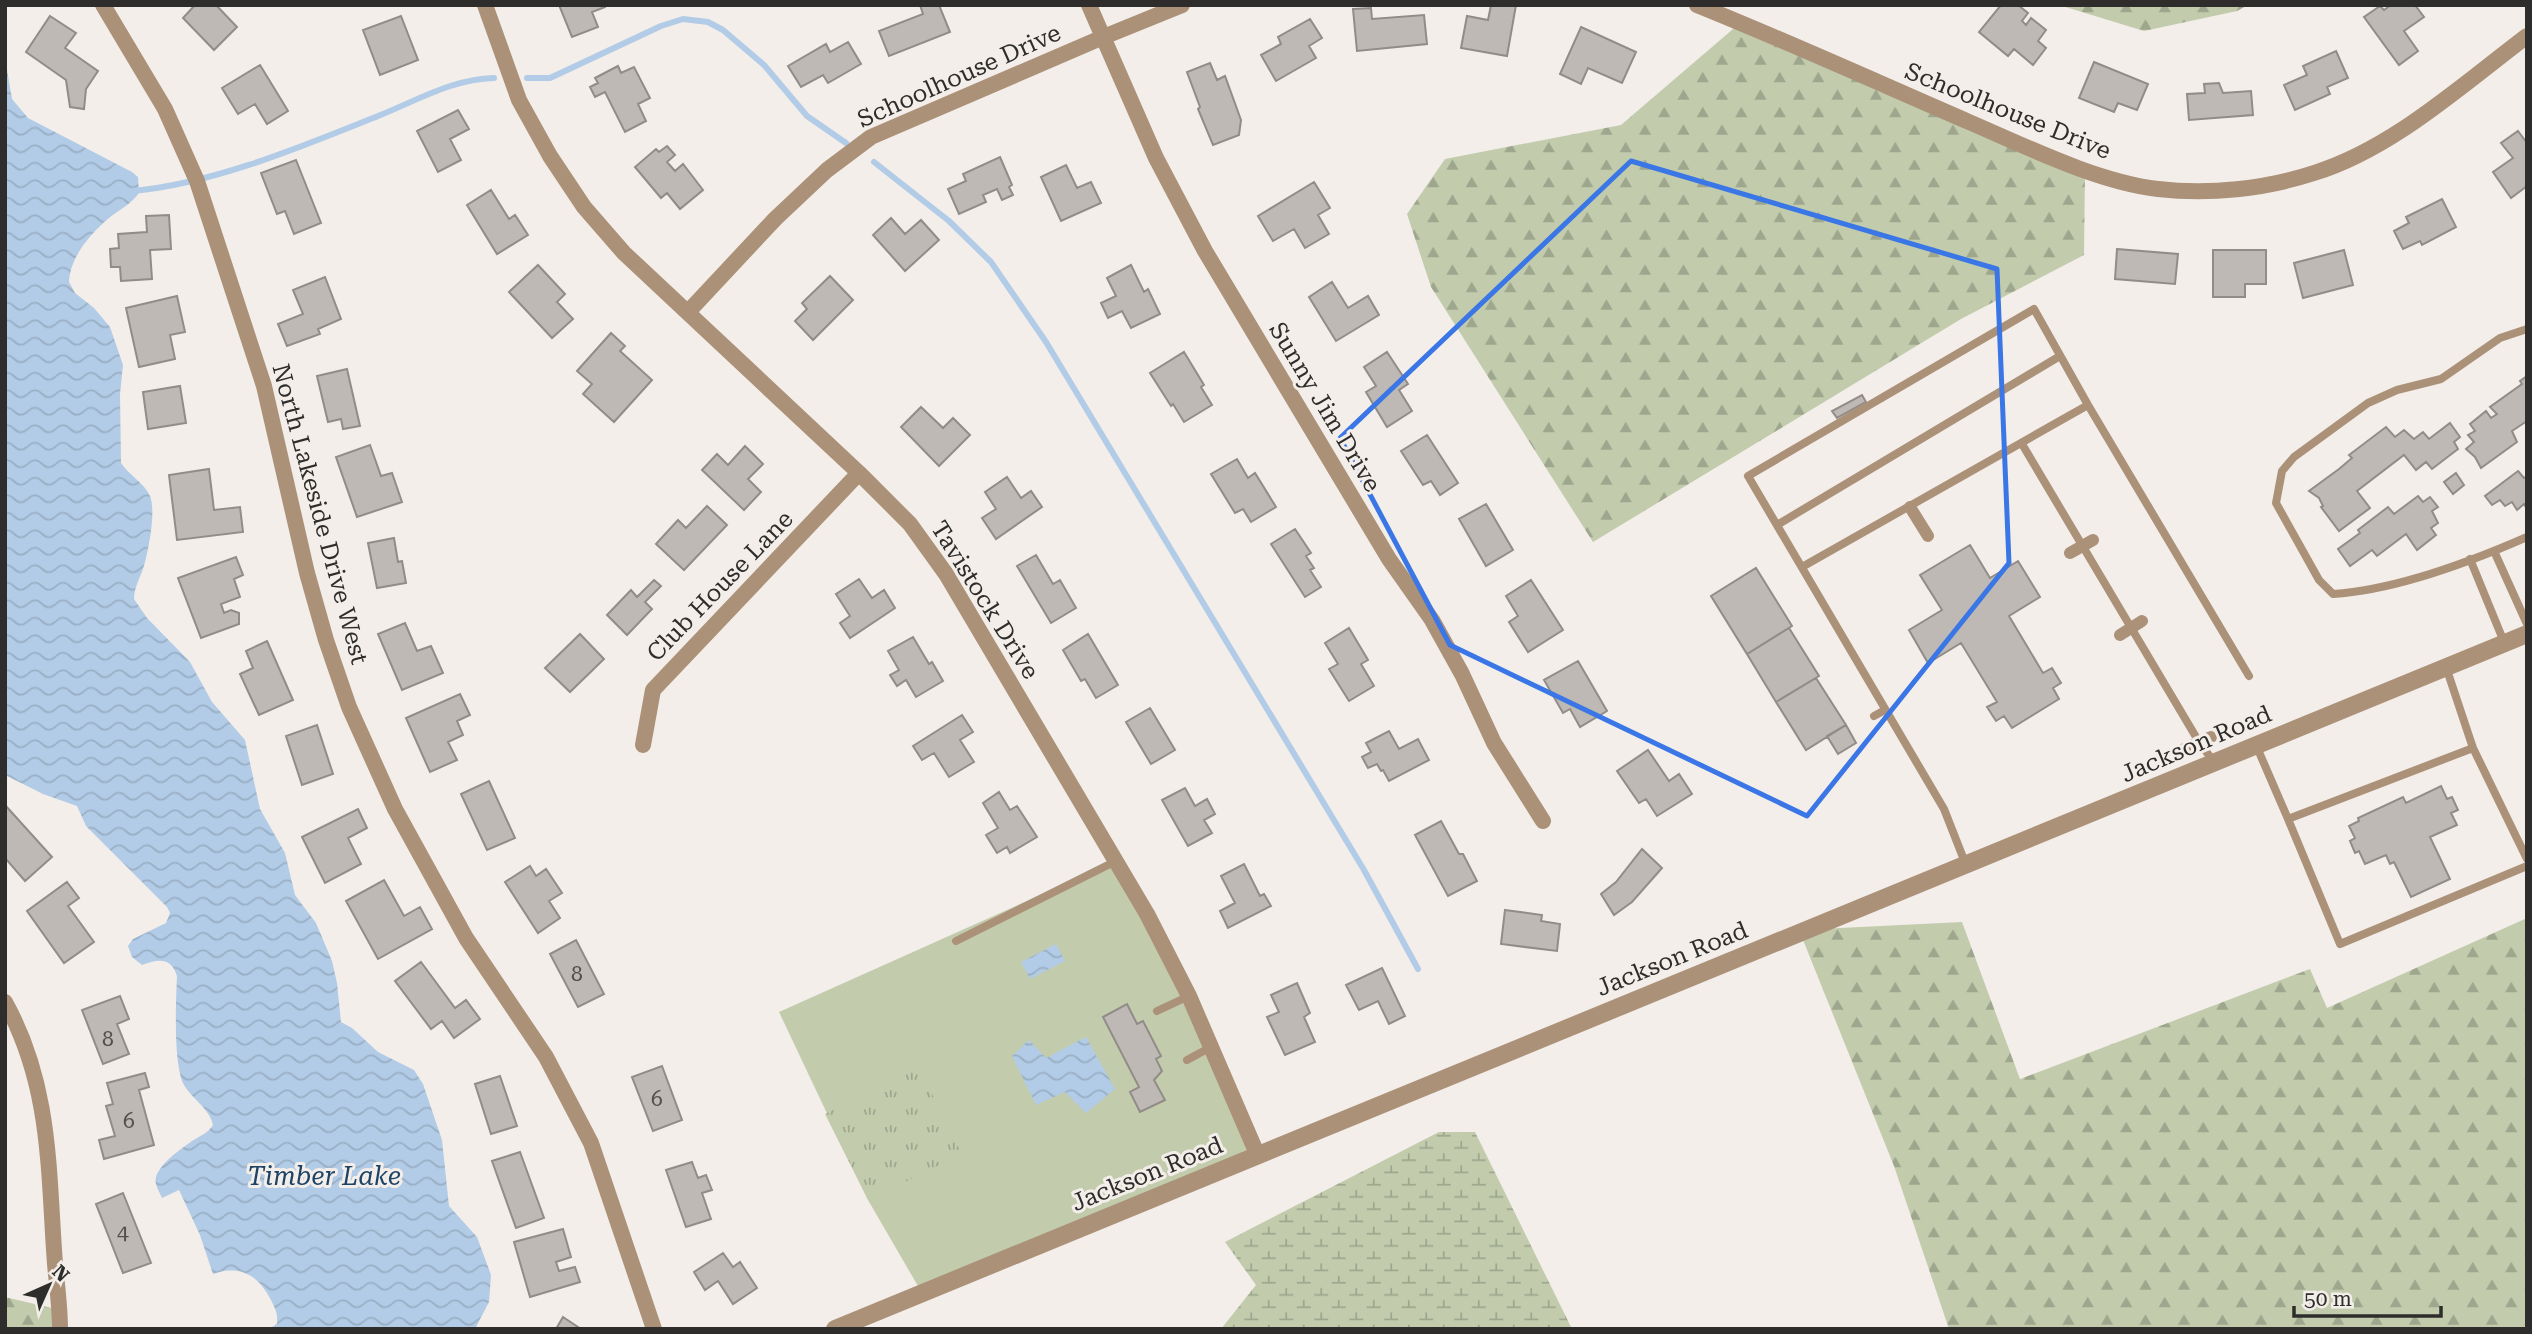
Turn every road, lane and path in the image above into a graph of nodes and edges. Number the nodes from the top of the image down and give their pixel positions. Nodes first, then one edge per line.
1 (103, 5) edge
2 (485, 5) edge
3 (1088, 5) edge
4 (1182, 5) edge
5 (1697, 5) edge
6 (2527, 36) edge
7 (1101, 37) junction
8 (688, 312) junction
9 (2527, 329) edge
10 (2060, 356) junction
11 (2088, 405) junction
12 (2022, 444) junction
13 (859, 473) junction
14 (1910, 507) junction
15 (1777, 525) junction
16 (1928, 536) dead end
17 (2527, 537) edge
18 (2087, 543) junction
19 (2494, 551) junction
20 (2070, 553) dead end
21 (2470, 559) junction
22 (1802, 567) junction
23 (2527, 624) edge
24 (2527, 634) edge
25 (2504, 642) junction
26 (2446, 667) junction
27 (2249, 676) dead end
28 (1885, 710) junction
29 (1874, 716) dead end
30 (2205, 739) junction
31 (643, 745) dead end
32 (2256, 745) junction
33 (2473, 748) junction
34 (2182, 750) dead end
35 (2214, 763) junction
36 (2288, 820) junction
37 (1543, 821) dead end
38 (2527, 859) edge
39 (1116, 860) junction
40 (1966, 865) junction
41 (2527, 866) edge
42 (956, 941) dead end
43 (1189, 996) junction
44 (5, 1002) edge
45 (1157, 1011) dead end
46 (1211, 1047) junction
47 (1187, 1060) dead end
48 (1258, 1156) junction
49 (848, 1327) edge
50 (60, 1329) edge
51 (654, 1329) edge

1 - 51 street, North Lakeside Drive West
2 - 8 street, Tavistock Drive
3 - 7 street, Sunny Jim Drive
4 - 7 street, Schoolhouse Drive
5 - 6 street, Schoolhouse Drive
7 - 8 street, Schoolhouse Drive
7 - 37 street, Sunny Jim Drive
8 - 13 street, Tavistock Drive
9 - 21 lane
10 - 11 lane
10 - 15 lane
10 - 15 lane
11 - 12 lane
11 - 27 lane
12 - 14 lane
12 - 18 lane
13 - 31 street, Club House Lane
13 - 39 street, Tavistock Drive
14 - 16 street
14 - 22 lane
15 - 22 lane
17 - 19 lane
18 - 20 street
18 - 30 lane
19 - 21 lane
19 - 23 lane
21 - 25 lane
22 - 28 lane
24 - 25 street, Jackson Road
25 - 26 street, Jackson Road
26 - 32 street, Jackson Road
26 - 33 lane
28 - 29 lane
28 - 40 lane
30 - 34 street
30 - 35 lane
32 - 35 street, Jackson Road
32 - 36 lane
33 - 36 lane
33 - 38 lane
35 - 40 street, Jackson Road
36 - 41 lane
39 - 42 lane
39 - 43 street, Tavistock Drive
40 - 48 street, Jackson Road
43 - 45 lane
43 - 46 street, Tavistock Drive
44 - 50 street
46 - 47 lane
46 - 48 street, Tavistock Drive
48 - 49 street, Jackson Road

